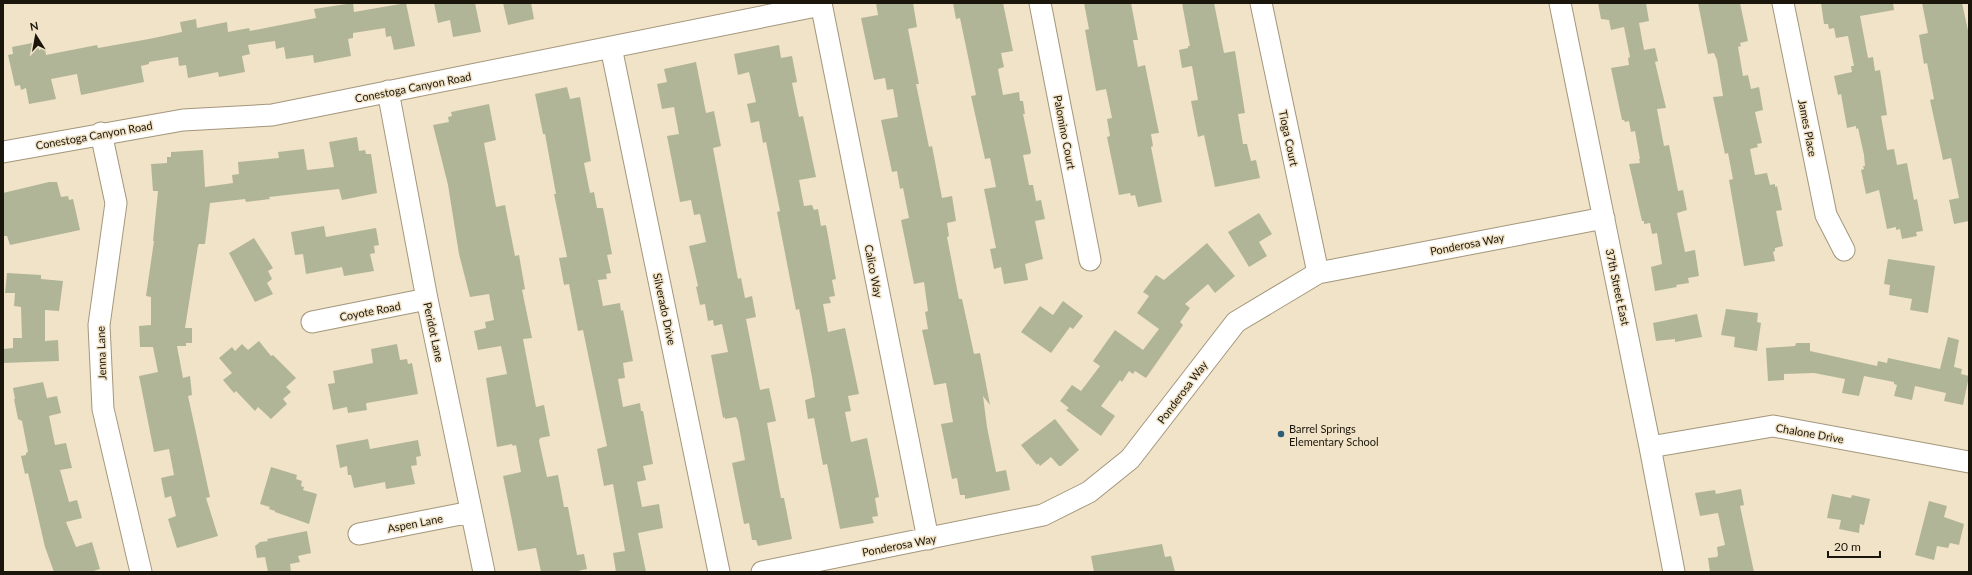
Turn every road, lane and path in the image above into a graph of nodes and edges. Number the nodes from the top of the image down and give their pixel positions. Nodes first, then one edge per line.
1 (1040, 3) edge
2 (1261, 3) edge
3 (1560, 3) edge
4 (1783, 3) edge
5 (821, 4) edge
6 (611, 47) junction
7 (388, 91) junction
8 (101, 133) junction
9 (3, 152) edge
10 (1604, 218) junction
11 (1844, 250) dead end
12 (1090, 260) dead end
13 (1318, 272) junction
14 (428, 299) junction
15 (312, 322) dead end
16 (1650, 447) junction
17 (1969, 462) edge
18 (471, 512) junction
19 (360, 534) dead end
20 (928, 539) junction
21 (141, 572) edge
22 (484, 572) edge
23 (719, 572) edge
24 (762, 572) edge
25 (1674, 572) edge

1 - 12 street, Palomino Court
2 - 13 street, Tioga Court
3 - 10 street, 37th Street East
4 - 11 street, James Place
5 - 6 street, Conestoga Canyon Road
5 - 20 street, Calico Way
6 - 7 street, Conestoga Canyon Road
6 - 23 street, Silverado Drive
7 - 8 street, Conestoga Canyon Road
7 - 14 street, Peridot Lane
8 - 9 street, Conestoga Canyon Road
8 - 21 street, Jenna Lane
10 - 13 street, Ponderosa Way
10 - 16 street, 37th Street East
13 - 20 street, Ponderosa Way
14 - 15 street, Coyote Road
14 - 18 street, Peridot Lane
16 - 17 street, Chalone Drive
16 - 25 street, 37th Street East
18 - 19 street, Aspen Lane
18 - 22 street, Peridot Lane
20 - 24 street, Ponderosa Way

